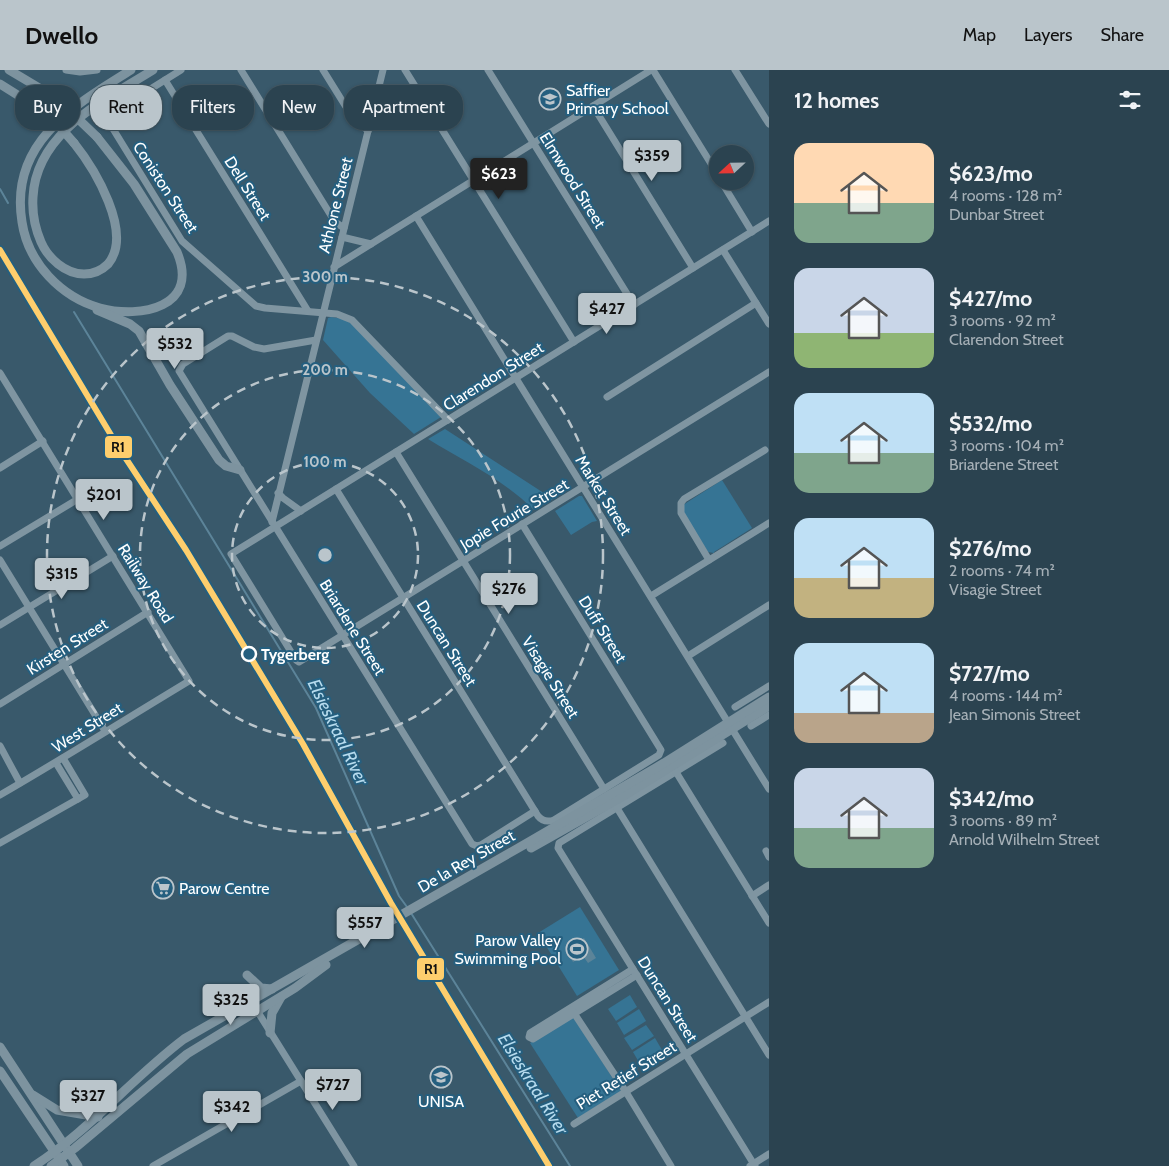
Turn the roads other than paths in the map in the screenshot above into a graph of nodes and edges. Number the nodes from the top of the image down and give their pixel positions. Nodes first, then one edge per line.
1 (9, 70) edge
2 (66, 70) edge
3 (97, 70) edge
4 (153, 70) edge
5 (181, 70) edge
6 (241, 70) edge
7 (323, 70) edge
8 (383, 70) edge
9 (405, 70) edge
10 (488, 70) edge
11 (652, 70) edge
12 (735, 70) edge
13 (129, 71) edge
14 (165, 80) junction
15 (0, 84) edge
16 (593, 106) junction
17 (769, 124) edge
18 (368, 131) junction
19 (534, 143) junction
20 (709, 161) edge
21 (474, 180) junction
22 (726, 190) edge
23 (416, 216) junction
24 (769, 221) edge
25 (344, 228) junction
26 (752, 232) junction
27 (342, 237) junction
28 (371, 244) junction
29 (723, 250) junction
30 (334, 268) junction
31 (693, 268) junction
32 (756, 303) junction
33 (89, 304) junction
34 (634, 305) junction
35 (308, 311) junction
36 (323, 313) junction
37 (769, 324) edge
38 (316, 340) junction
39 (574, 342) junction
40 (769, 372) edge
41 (0, 373) edge
42 (516, 378) junction
43 (607, 397) dead end
44 (448, 420) junction
45 (43, 441) junction
46 (764, 450) dead end
47 (396, 452) junction
48 (0, 468) edge
49 (240, 470) junction
50 (583, 487) junction
51 (336, 489) junction
52 (278, 493) junction
53 (78, 499) junction
54 (301, 511) junction
55 (769, 523) edge
56 (274, 524) junction
57 (522, 524) junction
58 (0, 546) edge
59 (113, 556) junction
60 (0, 560) edge
61 (709, 560) junction
62 (463, 561) junction
63 (651, 596) junction
64 (403, 598) junction
65 (769, 605) edge
66 (29, 607) junction
67 (148, 612) junction
68 (0, 625) edge
69 (343, 636) junction
70 (688, 656) junction
71 (298, 662) joint
72 (64, 665) junction
73 (189, 681) joint
74 (769, 686) edge
75 (769, 697) edge
76 (0, 704) edge
77 (769, 706) edge
78 (735, 707) dead end
79 (769, 715) edge
80 (730, 726) junction
81 (751, 726) dead end
82 (105, 731) junction
83 (723, 743) dead end
84 (0, 746) edge
85 (63, 758) junction
86 (56, 763) junction
87 (676, 772) junction
88 (20, 783) junction
89 (769, 788) edge
90 (604, 789) junction
91 (0, 795) edge
92 (78, 799) junction
93 (616, 808) junction
94 (535, 811) junction
95 (0, 844) edge
96 (475, 846) joint
97 (769, 884) edge
98 (752, 896) junction
99 (419, 908) junction
100 (769, 924) edge
101 (635, 972) junction
102 (247, 975) dead end
103 (273, 988) junction
104 (281, 996) junction
105 (251, 1000) junction
106 (769, 1002) edge
107 (257, 1010) junction
108 (572, 1011) junction
109 (746, 1017) junction
110 (222, 1031) junction
111 (270, 1033) junction
112 (0, 1047) edge
113 (686, 1054) junction
114 (769, 1054) edge
115 (153, 1065) junction
116 (0, 1071) edge
117 (301, 1081) junction
118 (26, 1088) junction
119 (626, 1092) junction
120 (98, 1117) junction
121 (574, 1124) dead end
122 (66, 1149) junction
123 (769, 1154) edge
124 (60, 1159) edge
125 (753, 1165) edge
126 (34, 1166) edge
127 (51, 1166) edge
128 (78, 1166) edge
129 (153, 1166) edge
130 (354, 1166) edge
131 (671, 1166) edge

1 - 33 main road, bridge
2 - 3 street
4 - 15 main road, bridge
5 - 14 street
6 - 25 street
7 - 18 street
8 - 18 street, Athlone Street
9 - 21 street
10 - 19 street, Elmwood Street
11 - 16 street
11 - 20 street
12 - 17 street
13 - 33 main road
14 - 35 street, Dell Street
14 - 35 street, Coniston Street
16 - 19 street
16 - 31 street
18 - 25 street, Athlone Street
19 - 21 street
19 - 34 street, Elmwood Street
21 - 23 street
21 - 39 street
22 - 26 street
23 - 28 street
23 - 42 street, Market Street
24 - 26 street, Clarendon Street
25 - 27 street, Athlone Street
26 - 29 street, Clarendon Street
27 - 28 street
27 - 30 street, Athlone Street
28 - 30 street
29 - 31 street, Clarendon Street
29 - 32 street
30 - 36 street, Athlone Street
31 - 34 street, Clarendon Street
32 - 37 street
32 - 43 street
33 - 49 main road
34 - 39 street, Clarendon Street
35 - 36 street, Coniston Street
36 - 38 street, Athlone Street
36 - 44 street, Coniston Street
38 - 49 street, Briardene Street
38 - 52 street, Athlone Street
39 - 42 street, Clarendon Street
40 - 50 street, Jopie Fourie Street
41 - 45 street, Railway Road
42 - 44 street, Clarendon Street
42 - 50 street, Market Street
44 - 47 street, Clarendon Street
45 - 48 street
45 - 53 street, Railway Road
46 - 61 street
47 - 51 street, Clarendon Street
47 - 62 street, Visagie Street
49 - 56 street, Briardene Street
50 - 57 street, Jopie Fourie Street
50 - 63 street, Market Street
51 - 54 street, Clarendon Street
51 - 64 street, Duncan Street
52 - 54 street
52 - 56 street, Athlone Street
53 - 58 street
53 - 59 street, Railway Road
54 - 56 street, Clarendon Street
55 - 61 street
56 - 69 street, Briardene Street
56 - 71 street, Clarendon Street
57 - 62 street, Jopie Fourie Street
57 - 90 street, Duff Street
59 - 66 street
59 - 67 street, Railway Road
60 - 66 street
61 - 63 street
62 - 64 street, Jopie Fourie Street
62 - 90 street, Visagie Street
63 - 70 street, Market Street
64 - 69 street, Jopie Fourie Street
64 - 94 street, Duncan Street
65 - 70 street
66 - 68 street
66 - 72 street
67 - 72 street, Kirsten Street
67 - 73 street, Railway Road
69 - 71 street, Jopie Fourie Street
69 - 96 street, Briardene Street
70 - 80 street, Market Street
72 - 76 street, Kirsten Street
72 - 82 street
73 - 82 street, West Street
74 - 78 street
75 - 80 main road, De la Rey Street
77 - 80 main road, De la Rey Street
79 - 81 street
80 - 89 street, Market Street
80 - 99 main road, De la Rey Street
82 - 85 street, West Street
83 - 87 street
84 - 88 street
85 - 86 street, West Street
85 - 92 street
86 - 88 street, West Street
86 - 92 street
87 - 93 street
87 - 98 street
88 - 91 street, West Street
90 - 94 street
92 - 95 street
93 - 101 street, Duncan Street
93 - 109 street
94 - 96 street, De la Rey Street
97 - 98 street
98 - 100 street
99 - 103 main road, De la Rey Street
99 - 104 main road, De la Rey Street
101 - 108 street
101 - 113 street, Duncan Street
102 - 103 main road
103 - 105 main road, De la Rey Street
104 - 107 main road, De la Rey Street
104 - 111 main road
105 - 107 street
105 - 115 main road, De la Rey Street
106 - 109 street, Piet Retief Street
107 - 110 main road, De la Rey Street
107 - 111 street
108 - 108 street
108 - 119 street
109 - 113 street, Piet Retief Street
109 - 114 street
110 - 115 main road
110 - 122 main road, De la Rey Street
111 - 117 street
112 - 118 main road
113 - 119 street, Piet Retief Street
113 - 125 street, Duncan Street
115 - 120 main road, De la Rey Street
116 - 124 main road
117 - 129 street
117 - 130 street
118 - 120 main road
118 - 122 main road
119 - 121 street, Piet Retief Street
119 - 131 street
120 - 122 main road, De la Rey Street
122 - 124 main road
122 - 128 main road
123 - 125 street
124 - 126 main road
124 - 127 main road

